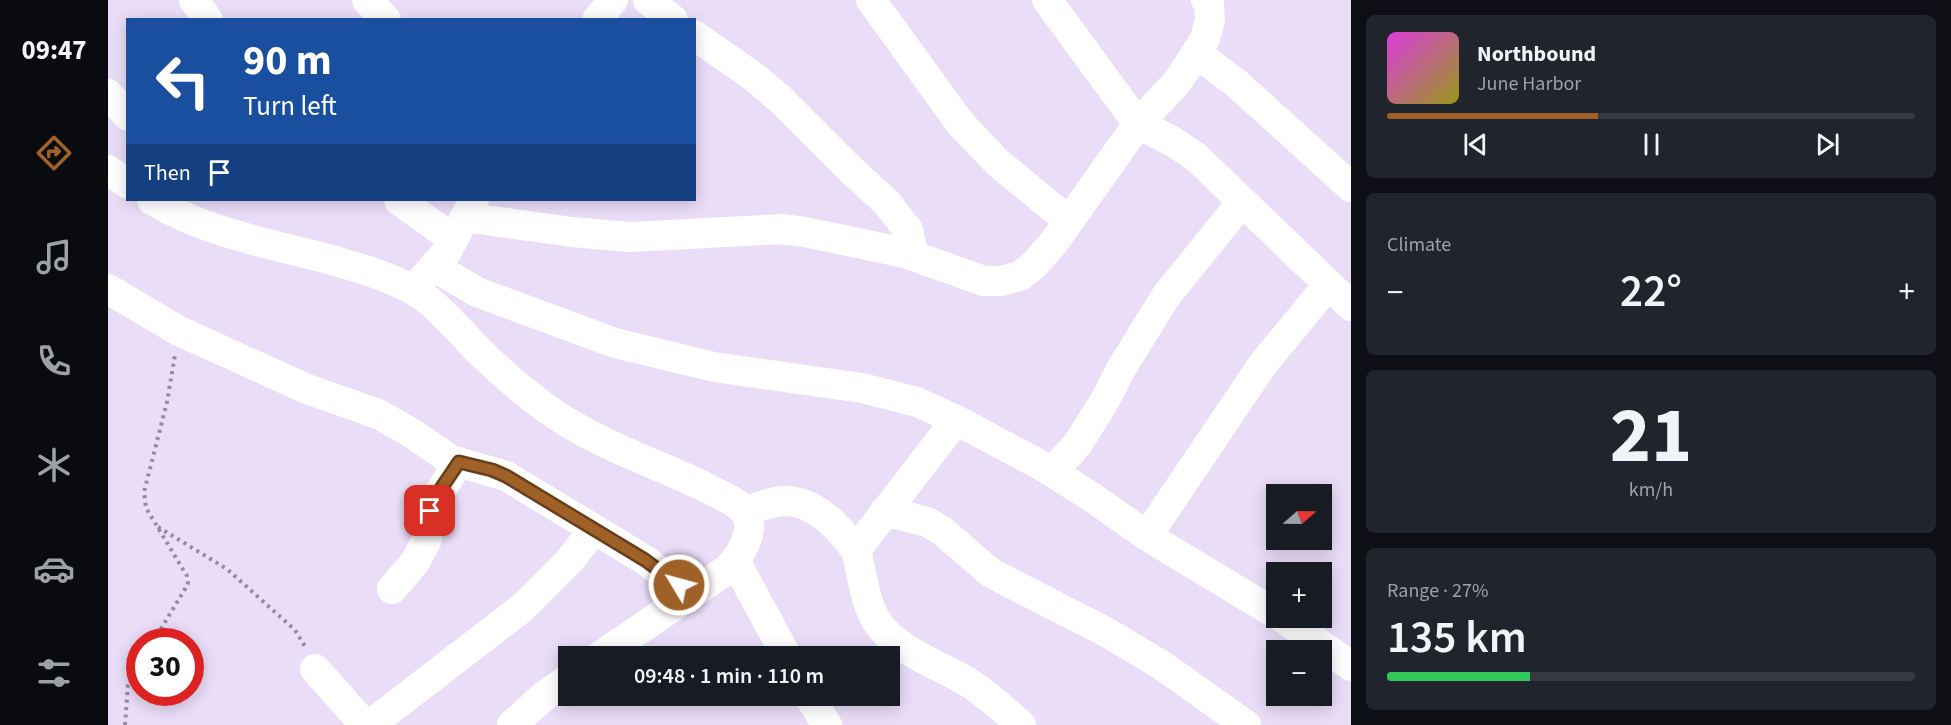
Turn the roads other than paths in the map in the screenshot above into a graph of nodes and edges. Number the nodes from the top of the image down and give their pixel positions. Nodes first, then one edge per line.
1 (194, 0) edge
2 (367, 0) edge
3 (614, 0) edge
4 (648, 0) edge
5 (871, 0) edge
6 (1047, 0) edge
7 (1206, 0) edge
8 (207, 18) edge
9 (384, 18) edge
10 (599, 18) edge
11 (670, 18) edge
12 (696, 36) edge
13 (1196, 52) junction
14 (108, 94) edge
15 (126, 114) edge
16 (1138, 124) junction
17 (108, 170) edge
18 (126, 183) edge
19 (1351, 187) edge
20 (154, 201) edge
21 (195, 201) edge
22 (403, 201) edge
23 (1242, 202) junction
24 (464, 218) edge
25 (1069, 221) junction
26 (208, 226) junction
27 (914, 256) junction
28 (435, 267) junction
29 (1328, 285) junction
30 (108, 289) edge
31 (413, 290) junction
32 (1351, 306) edge
33 (956, 420) junction
34 (459, 462) junction
35 (1052, 472) junction
36 (885, 511) junction
37 (745, 512) junction
38 (594, 529) junction
39 (1147, 536) junction
40 (856, 550) junction
41 (735, 561) junction
42 (392, 589) dead end
43 (690, 594) junction
44 (1266, 608) edge
45 (1297, 628) edge
46 (615, 646) edge
47 (780, 646) edge
48 (1351, 666) edge
49 (315, 669) road end
50 (558, 686) edge
51 (815, 706) edge
52 (365, 725) edge
53 (370, 725) edge
54 (512, 725) edge
55 (827, 725) edge
56 (1022, 725) edge
57 (1246, 725) edge

1 - 8 street
2 - 9 street
3 - 10 street
4 - 11 street
5 - 25 street
6 - 16 street
7 - 13 street
12 - 27 street
13 - 16 street
13 - 19 street
14 - 15 street
16 - 23 street
16 - 25 street
17 - 18 street
20 - 26 street
21 - 26 street
22 - 24 street
23 - 29 street
23 - 35 street
24 - 27 street
24 - 28 street
25 - 27 street
26 - 31 street
28 - 31 street
28 - 33 street
29 - 32 street
29 - 39 street
30 - 34 street
31 - 37 street
33 - 35 street
33 - 36 street
34 - 38 street
34 - 42 street
35 - 39 street
36 - 40 street
36 - 57 street
37 - 40 street
37 - 41 street
38 - 43 street
38 - 53 street
39 - 44 street
40 - 56 street
41 - 43 street
41 - 47 street
43 - 46 street
45 - 48 street
49 - 52 street
50 - 54 street
51 - 55 street

